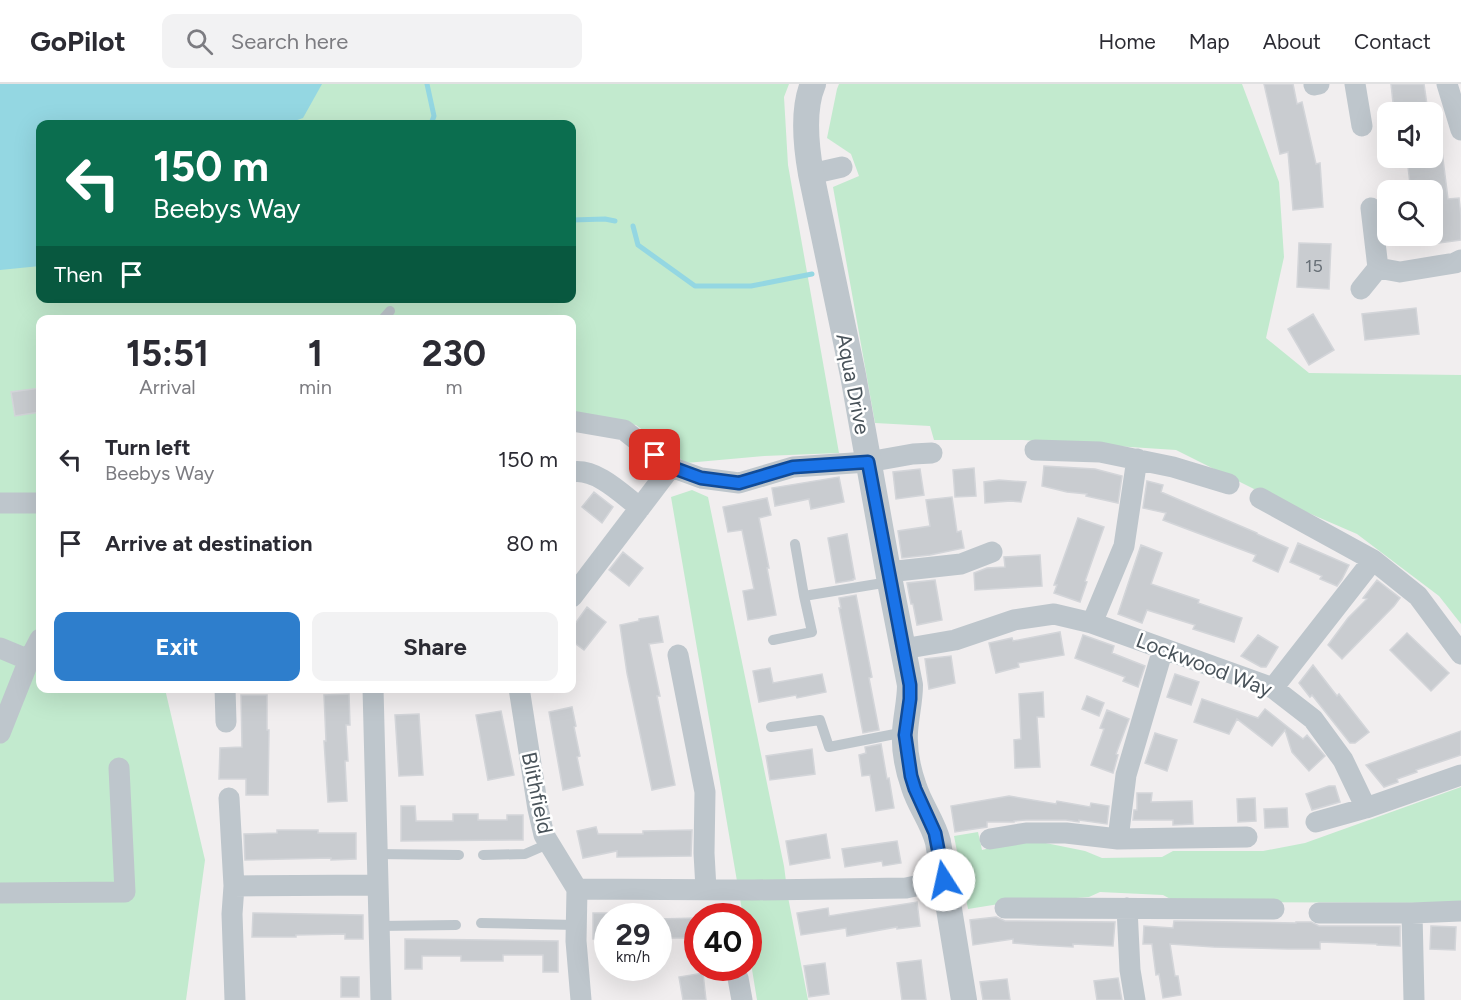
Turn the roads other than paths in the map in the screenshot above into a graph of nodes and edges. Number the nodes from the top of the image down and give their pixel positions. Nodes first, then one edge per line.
1 (813, 84) edge
2 (1319, 84) edge
3 (1355, 84) edge
4 (1447, 84) edge
5 (1314, 85) edge
6 (1362, 126) dead end
7 (1461, 130) edge
8 (842, 167) dead end
9 (811, 174) junction
10 (1371, 208) dead end
11 (1461, 260) edge
12 (1378, 268) junction
13 (1361, 289) dead end
14 (576, 422) edge
15 (1035, 450) dead end
16 (932, 453) dead end
17 (1137, 459) junction
18 (868, 462) junction
19 (671, 467) junction
20 (576, 471) edge
21 (1229, 484) dead end
22 (1260, 498) dead end
23 (0, 503) edge
24 (36, 503) edge
25 (640, 508) junction
26 (795, 544) dead end
27 (992, 552) dead end
28 (1373, 560) junction
29 (889, 577) junction
30 (576, 592) edge
31 (804, 596) junction
32 (1092, 623) junction
33 (773, 640) dead end
34 (36, 647) edge
35 (0, 648) edge
36 (903, 649) junction
37 (1163, 650) junction
38 (1461, 654) edge
39 (678, 656) dead end
40 (29, 660) junction
41 (1273, 688) junction
42 (225, 693) edge
43 (373, 693) edge
44 (520, 693) edge
45 (226, 722) dead end
46 (771, 727) dead end
47 (905, 732) junction
48 (0, 733) edge
49 (119, 768) dead end
50 (1461, 775) edge
51 (229, 798) dead end
52 (1366, 808) junction
53 (1316, 822) dead end
54 (1247, 837) dead end
55 (990, 839) dead end
56 (1118, 839) junction
57 (548, 844) junction
58 (376, 854) junction
59 (459, 855) dead end
60 (483, 855) dead end
61 (944, 880) junction
62 (378, 885) junction
63 (234, 886) junction
64 (577, 889) junction
65 (706, 890) junction
66 (0, 893) edge
67 (1005, 908) dead end
68 (1127, 908) junction
69 (1274, 909) dead end
70 (1461, 911) edge
71 (1319, 913) dead end
72 (1412, 913) junction
73 (481, 923) dead end
74 (456, 925) dead end
75 (576, 925) junction
76 (379, 926) junction
77 (739, 981) edge
78 (236, 1000) edge
79 (381, 1000) edge
80 (581, 1000) edge
81 (742, 1000) edge
82 (964, 1000) edge
83 (1135, 1000) edge
84 (1414, 1000) edge

1 - 9 street, Aqua Drive
2 - 5 street
3 - 6 street
4 - 7 street
8 - 9 street
9 - 18 street, Aqua Drive
10 - 12 street
11 - 12 street
12 - 13 street
14 - 19 street
15 - 17 street
16 - 18 street
17 - 21 street
17 - 32 street
18 - 19 street
18 - 29 street, Aqua Drive
19 - 25 street
20 - 25 street
22 - 28 street
23 - 24 street
25 - 30 street
26 - 31 lane
27 - 29 street
28 - 38 street
28 - 41 street
29 - 31 lane
29 - 36 street, Aqua Drive
31 - 33 lane
32 - 36 street, Lockwood Way
32 - 37 street, Lockwood Way
34 - 40 street
35 - 40 street
36 - 47 street, Aqua Drive
37 - 41 street, Lockwood Way
37 - 56 street
39 - 65 street
40 - 48 street
41 - 52 street, Lockwood Way
42 - 45 street
43 - 58 street
44 - 57 street, Blithfield
46 - 47 lane
47 - 61 street, Aqua Drive
49 - 66 street
50 - 52 street
51 - 63 street
52 - 53 street
54 - 56 street
55 - 56 street
57 - 60 lane
57 - 64 street, Blithfield
58 - 59 lane
58 - 62 street
61 - 65 street
61 - 82 street, Aqua Drive
62 - 63 street
62 - 76 street
63 - 78 street
64 - 65 street
64 - 75 street
67 - 68 street
68 - 69 street
68 - 83 street
70 - 72 street
71 - 72 street
72 - 84 street
73 - 75 lane
74 - 76 lane
75 - 80 street
76 - 79 street
77 - 81 street

